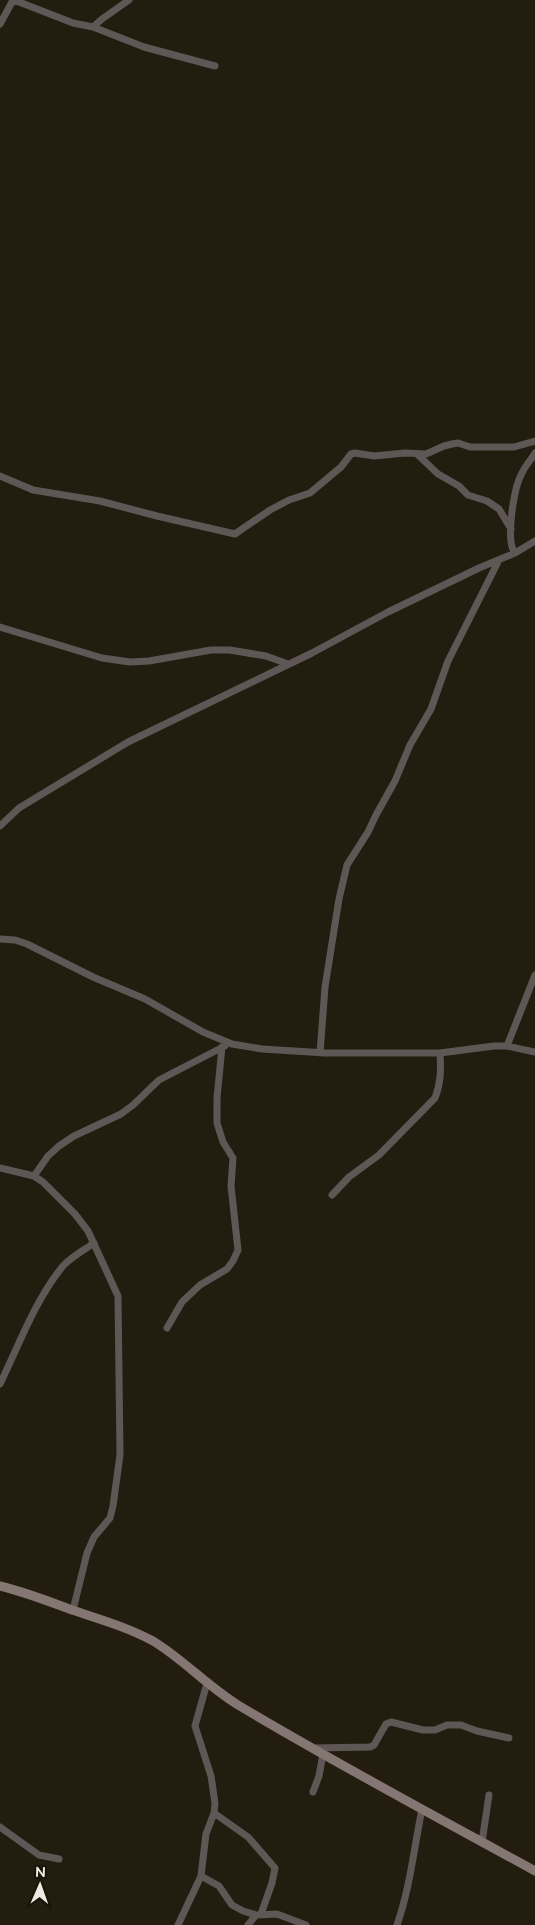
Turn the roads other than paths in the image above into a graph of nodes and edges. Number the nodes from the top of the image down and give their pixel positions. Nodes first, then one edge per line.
1 (14, 0) edge
2 (129, 0) edge
3 (0, 24) edge
4 (93, 27) junction
5 (215, 66) dead end
6 (535, 441) edge
7 (535, 453) edge
8 (417, 454) junction
9 (0, 476) edge
10 (511, 529) junction
11 (535, 542) edge
12 (515, 553) junction
13 (499, 560) junction
14 (0, 627) edge
15 (288, 664) junction
16 (0, 826) edge
17 (0, 938) edge
18 (535, 975) edge
19 (232, 1044) junction
20 (507, 1046) junction
21 (222, 1047) junction
22 (535, 1052) edge
23 (320, 1053) junction
24 (440, 1053) junction
25 (0, 1168) edge
26 (34, 1176) junction
27 (332, 1195) dead end
28 (94, 1243) junction
29 (167, 1328) dead end
30 (0, 1384) edge
31 (1, 1588) edge
32 (73, 1610) junction
33 (207, 1683) junction
34 (508, 1738) dead end
35 (314, 1748) junction
36 (323, 1754) junction
37 (313, 1792) dead end
38 (489, 1795) dead end
39 (422, 1809) junction
40 (214, 1813) junction
41 (0, 1827) edge
42 (482, 1842) junction
43 (60, 1858) dead end
44 (535, 1871) edge
45 (201, 1876) junction
46 (258, 1914) junction
47 (178, 1925) edge
48 (248, 1925) edge
49 (306, 1925) edge
50 (397, 1925) edge

1 - 3 street
1 - 4 street
2 - 4 street
4 - 5 street
6 - 8 street
7 - 10 street
8 - 9 street
8 - 10 street
10 - 12 street
11 - 12 street
12 - 13 street
13 - 15 street
13 - 23 street
14 - 15 street
15 - 16 street
17 - 19 street
18 - 20 street
19 - 21 street
19 - 23 street
20 - 22 street
20 - 24 street
21 - 26 street
21 - 29 street
23 - 24 street
24 - 27 street
25 - 26 street
26 - 28 street
28 - 30 street
28 - 32 street
31 - 32 main road
32 - 33 main road
33 - 35 main road
33 - 40 street
34 - 35 street
35 - 36 main road
36 - 37 street
36 - 39 main road
38 - 42 street
39 - 42 main road
39 - 50 street
40 - 45 street
40 - 46 street
41 - 43 street
42 - 44 main road
45 - 46 street
45 - 47 street
46 - 48 street
46 - 49 street

